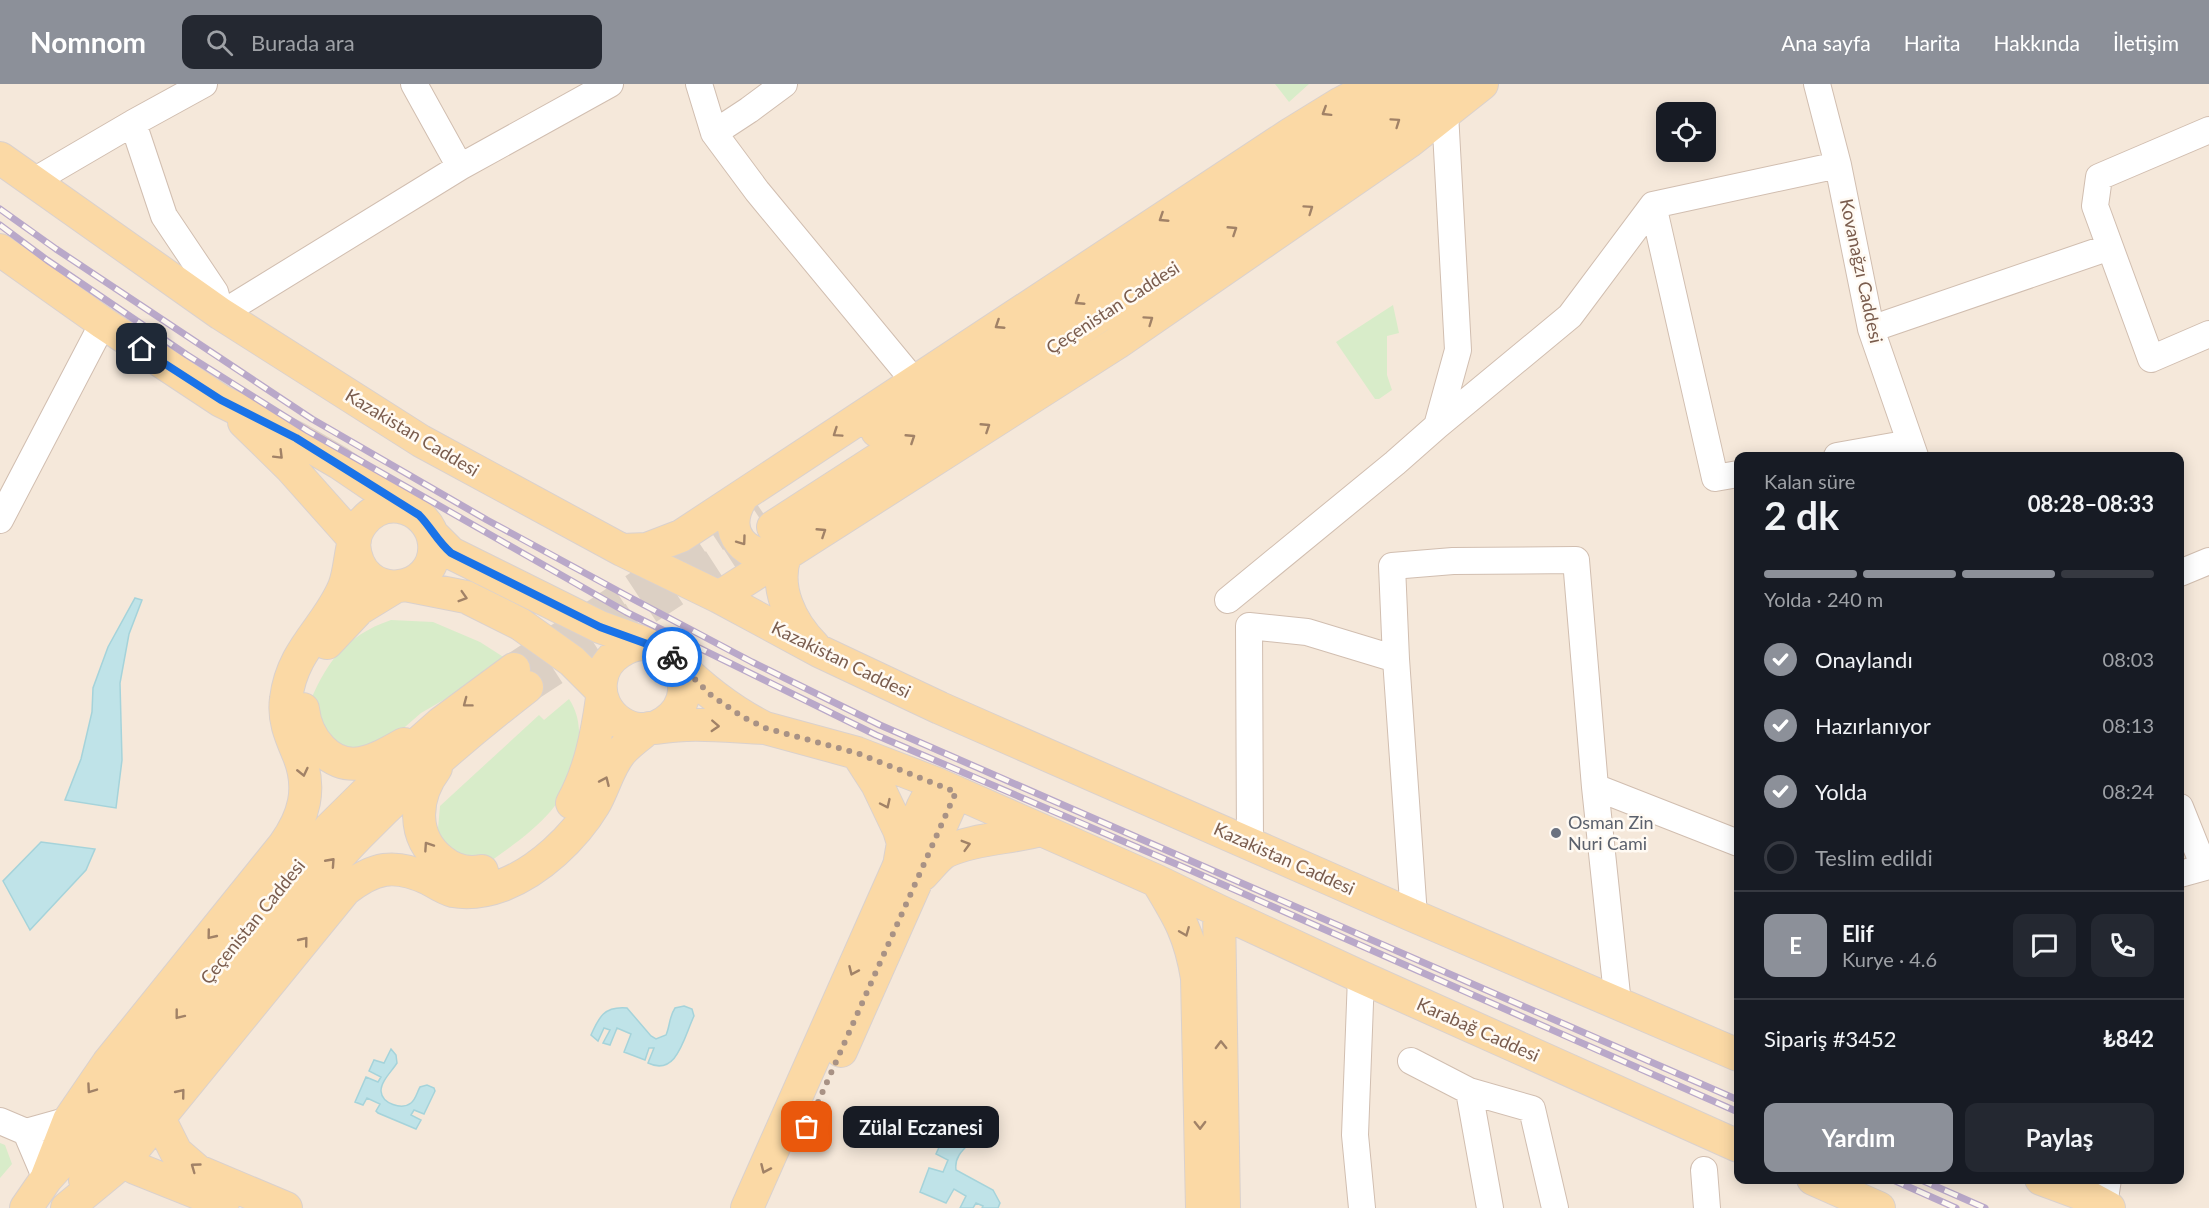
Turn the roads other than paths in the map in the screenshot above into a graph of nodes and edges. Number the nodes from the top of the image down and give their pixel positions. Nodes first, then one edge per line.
1 (204, 84) edge
2 (414, 84) edge
3 (610, 84) edge
4 (699, 84) edge
5 (784, 84) edge
6 (1378, 84) edge
7 (1408, 84) edge
8 (1482, 84) edge
9 (1817, 84) edge
10 (1447, 99) edge
11 (133, 123) junction
12 (2209, 130) edge
13 (714, 134) junction
14 (0, 158) edge
15 (1838, 165) junction
16 (460, 167) junction
17 (32, 182) junction
18 (1653, 205) junction
19 (2110, 247) junction
20 (0, 250) edge
21 (221, 314) junction
22 (103, 323) junction
23 (1871, 329) junction
24 (2209, 334) edge
25 (914, 381) junction
26 (221, 400) junction
27 (1437, 426) junction
28 (1913, 450) edge
29 (1888, 452) edge
30 (1734, 475) edge
31 (407, 509) junction
32 (758, 510) junction
33 (0, 520) edge
34 (433, 535) junction
35 (681, 536) junction
36 (355, 542) junction
37 (622, 550) junction
38 (785, 556) junction
39 (2209, 561) edge
40 (2184, 571) edge
41 (678, 577) junction
42 (400, 586) junction
43 (719, 597) junction
44 (1228, 600) dead end
45 (651, 646) junction
46 (819, 651) junction
47 (1396, 659) junction
48 (677, 663) junction
49 (521, 678) tunnel mouth
50 (601, 694) junction
51 (652, 727) junction
52 (765, 728) junction
53 (448, 734) junction
54 (857, 753) junction
55 (1595, 787) junction
56 (946, 788) junction
57 (2184, 816) edge
58 (1041, 830) junction
59 (1734, 841) edge
60 (1250, 844) junction
61 (2207, 866) edge
62 (2184, 873) edge
63 (908, 874) junction
64 (1157, 880) junction
65 (1219, 911) junction
66 (1414, 916) junction
67 (879, 939) junction
68 (1361, 977) junction
69 (1618, 1004) junction
70 (1734, 1053) edge
71 (1411, 1061) dead end
72 (1469, 1091) junction
73 (69, 1120) junction
74 (160, 1120) junction
75 (0, 1121) edge
76 (26, 1132) junction
77 (1734, 1144) edge
78 (124, 1161) junction
79 (1704, 1170) dead end
80 (46, 1179) junction
81 (1824, 1184) edge
82 (2055, 1184) edge
83 (2107, 1197) edge
84 (27, 1208) edge
85 (66, 1208) edge
86 (234, 1208) edge
87 (286, 1208) edge
88 (747, 1208) edge
89 (770, 1208) edge
90 (1202, 1208) edge
91 (1224, 1208) edge
92 (1362, 1208) edge
93 (1490, 1208) edge
94 (1555, 1208) edge
95 (1707, 1208) edge
96 (1879, 1208) edge

1 - 11 street
2 - 16 street
3 - 16 street
4 - 13 street
5 - 13 street
6 -> 25 main road
7 -> 32 main road, Çeçenistan Caddesi
8 - 10 main road
9 - 15 street, Kovanağzı Caddesi
10 - 27 street
32 -> 10 main road, Çeçenistan Caddesi
38 -> 10 main road
11 - 17 street
11 - 21 street
12 - 19 street
13 - 25 street
14 - 17 main road, Kazakistan Caddesi
15 - 18 street
15 - 23 street, Kovanağzı Caddesi
16 - 21 street
17 - 21 main road, Kazakistan Caddesi
18 - 27 street
18 - 30 street
19 - 23 street
19 - 24 street
20 - 22 main road
21 - 37 main road, Kazakistan Caddesi
22 - 26 main road
22 - 33 street
23 - 28 street, Kovanağzı Caddesi
25 -> 32 main road
26 - 31 main road
26 -> 36 main road
27 - 44 street
28 - 29 street
31 - 34 main road
31 - 36 main road
32 - 35 main road
32 -> 38 main road
34 - 42 main road
34 - 45 main road
35 - 37 main road
35 - 41 main road
36 - 42 main road
36 -> 73 main road
37 - 41 main road, Kazakistan Caddesi
38 - 43 main road
38 - 46 main road
39 - 40 street
41 - 43 main road, Kazakistan Caddesi
42 -> 50 main road
42 - 53 main road
43 - 46 main road, Kazakistan Caddesi
45 - 48 main road
45 - 50 main road
46 - 60 main road, Kazakistan Caddesi
47 - 55 street
47 - 60 street
47 - 66 street
48 - 51 main road
48 - 52 main road
49 - 53 main road, Çeçenistan Caddesi
50 - 51 main road
50 -> 53 main road
51 -> 52 main road
74 -> 51 main road
52 - 54 main road, Karabağ Caddesi
53 -> 80 main road, Çeçenistan Caddesi
85 -> 53 main road, Çeçenistan Caddesi
54 - 56 main road, Karabağ Caddesi
54 -> 63 main road
55 - 59 street
55 - 69 street
56 - 58 main road, Karabağ Caddesi
56 - 63 main road
57 - 61 street
63 -> 58 main road
58 - 64 main road, Karabağ Caddesi
60 - 66 main road, Kazakistan Caddesi
61 - 62 street
63 - 67 main road
64 - 65 main road, Karabağ Caddesi
64 -> 90 main road
65 - 68 main road, Karabağ Caddesi
91 -> 65 main road
66 - 69 main road, Kazakistan Caddesi
67 -> 88 main road
67 - 89 main road
68 - 77 main road, Karabağ Caddesi
68 - 92 street
69 - 70 main road, Kazakistan Caddesi
71 - 72 street
72 - 93 street
72 - 94 street
73 - 76 street
73 - 80 main road
74 - 78 main road
87 -> 74 main road
75 - 76 street
76 - 80 street
78 - 85 main road
78 - 86 main road
79 - 95 street
80 - 84 main road, Çeçenistan Caddesi
81 - 96 main road
82 - 83 main road

